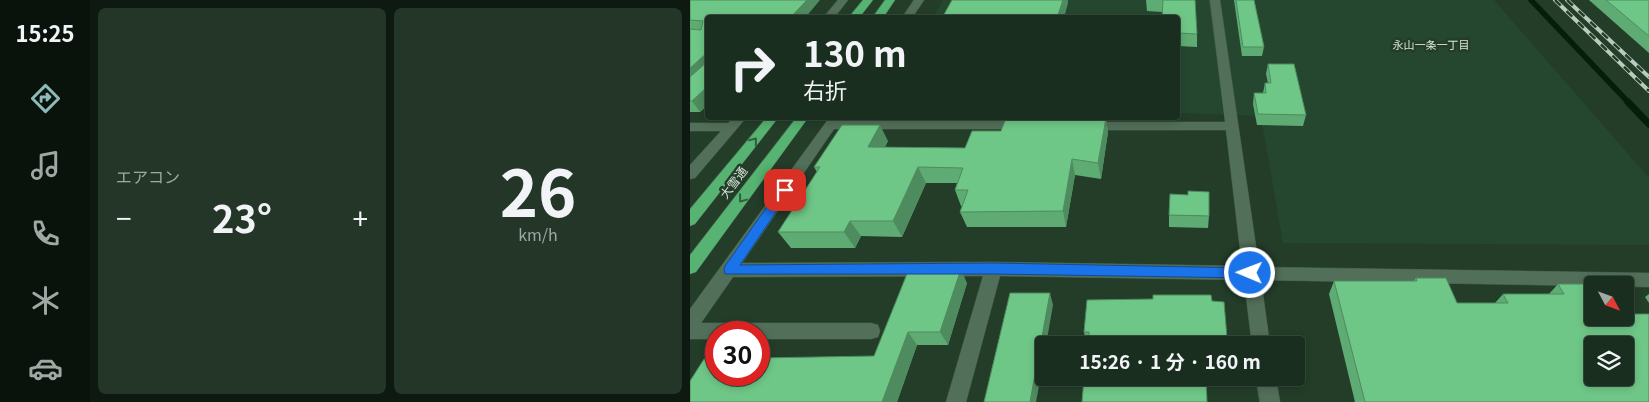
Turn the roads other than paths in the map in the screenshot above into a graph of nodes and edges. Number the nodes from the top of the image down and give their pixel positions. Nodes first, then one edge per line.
1 (843, 0) edge
2 (868, 0) edge
3 (890, 0) edge
4 (919, 0) edge
5 (1215, 0) edge
6 (830, 15) edge
7 (856, 15) edge
8 (879, 15) edge
9 (908, 15) edge
10 (770, 120) edge
11 (800, 120) edge
12 (832, 121) edge
13 (735, 122) edge
14 (1036, 125) edge
15 (1075, 126) edge
16 (1232, 126) junction
17 (690, 127) edge
18 (690, 174) edge
19 (690, 220) edge
20 (690, 267) edge
21 (993, 269) junction
22 (730, 270) junction
23 (1250, 273) junction
24 (1649, 280) edge
25 (690, 324) edge
26 (690, 331) edge
27 (871, 331) dead end
28 (1260, 336) edge
29 (1267, 386) edge
30 (956, 402) edge
31 (1270, 402) edge

1 - 6 street
2 - 7 highway
3 - 8 highway
4 - 9 street
5 - 16 street
19 -> 10 highway, 大雪通
11 -> 20 highway, 大雪通
12 - 14 street
12 - 22 street
13 - 17 street
13 - 18 street
15 - 16 street
16 - 23 street
21 - 22 street
21 - 23 street
21 - 30 street
22 - 25 street
23 - 24 street
23 - 28 street
26 - 27 street
29 - 31 street

